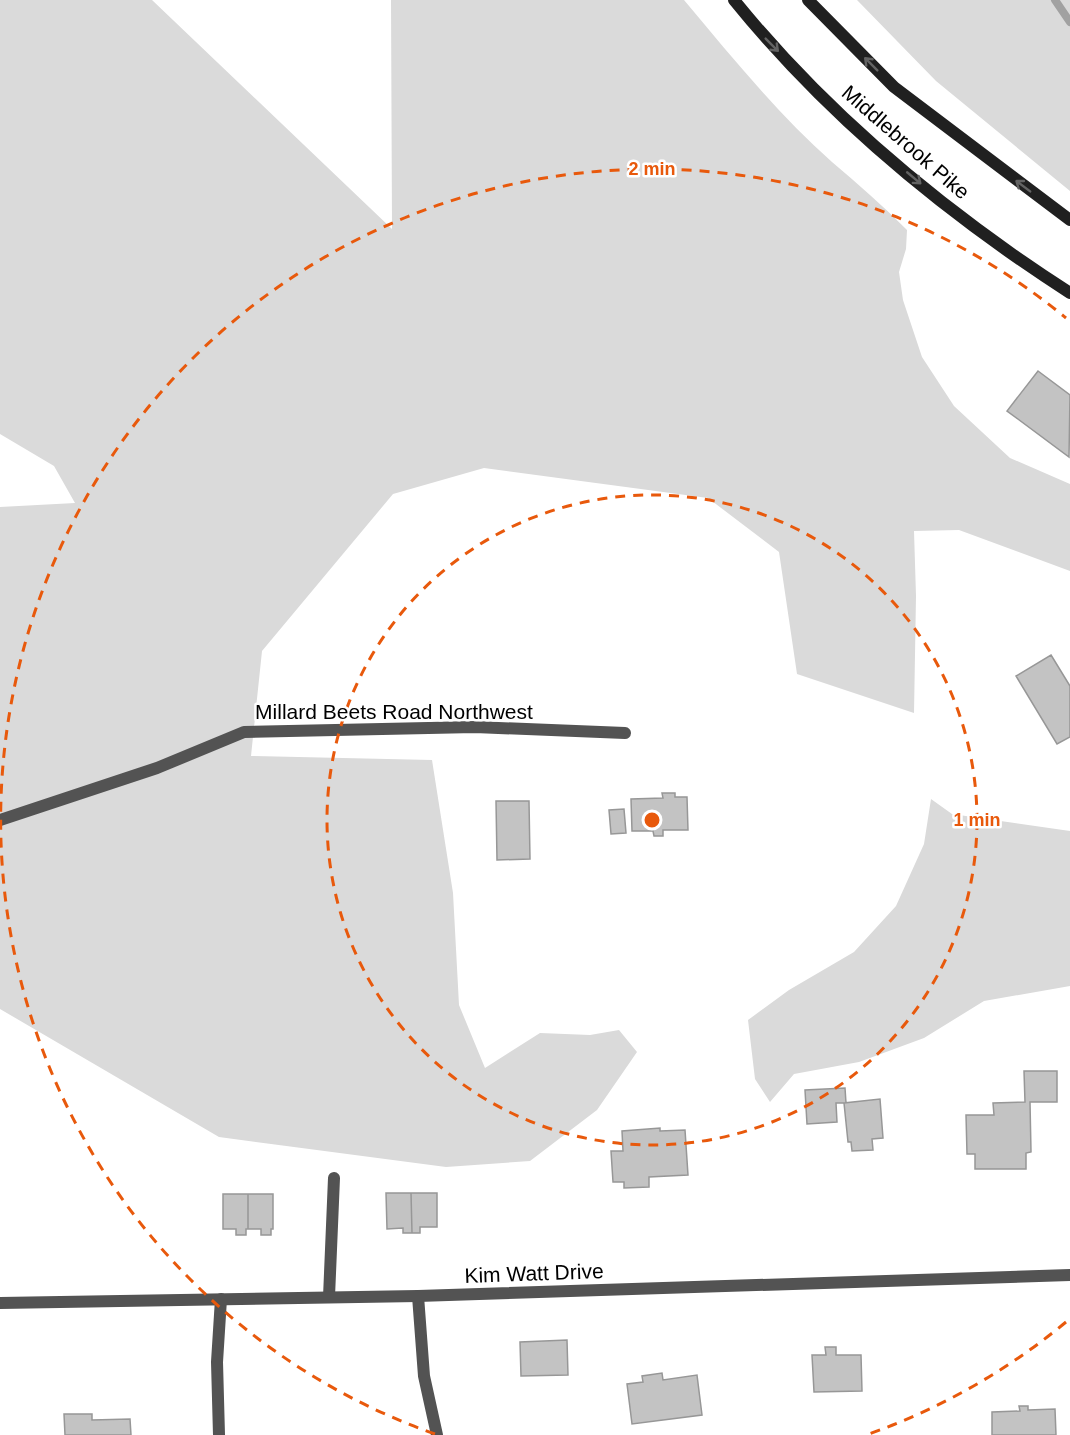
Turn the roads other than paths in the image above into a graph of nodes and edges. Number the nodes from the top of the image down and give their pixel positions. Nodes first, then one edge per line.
1 (734, 0) edge
2 (808, 0) edge
3 (1070, 220) edge
4 (1070, 293) edge
5 (625, 733) dead end
6 (0, 820) edge
7 (334, 1178) dead end
8 (1070, 1275) edge
9 (418, 1296) junction
10 (329, 1297) junction
11 (220, 1299) junction
12 (0, 1303) edge
13 (219, 1435) edge
14 (437, 1435) edge

1 -> 4 main road, Middlebrook Pike
3 -> 2 main road, Middlebrook Pike
5 - 6 street, Millard Beets Road Northwest
7 - 10 street
8 - 9 street, Kim Watt Drive
9 - 10 street, Kim Watt Drive
9 - 14 street
10 - 11 street, Kim Watt Drive
11 - 12 street, Kim Watt Drive
11 - 13 street

